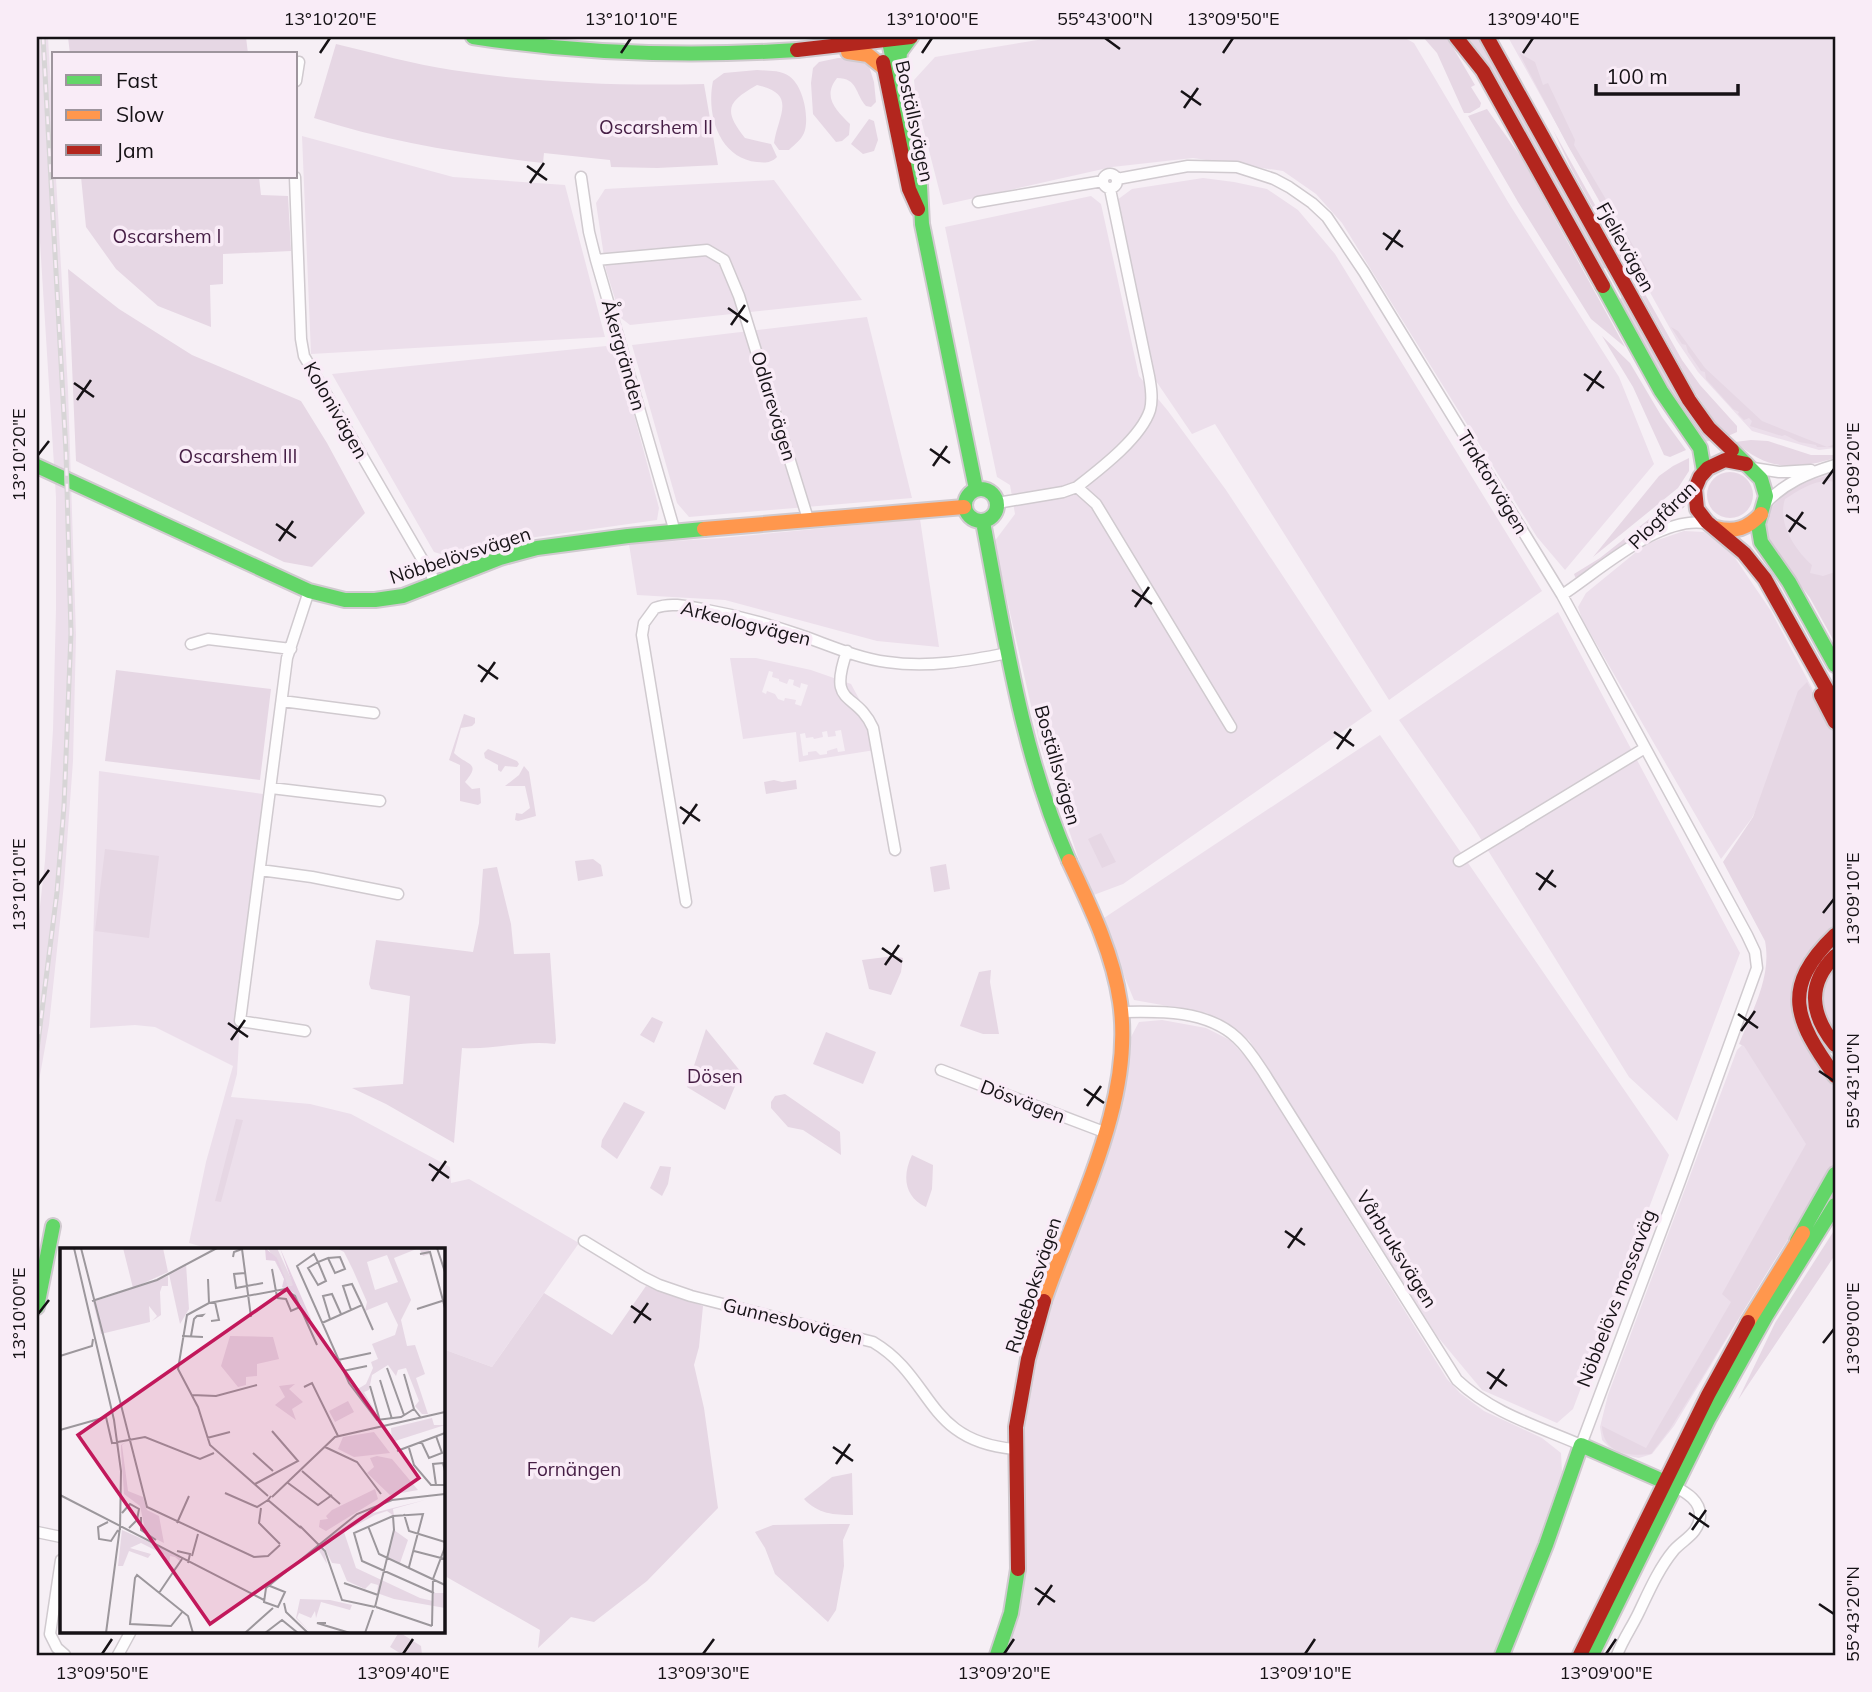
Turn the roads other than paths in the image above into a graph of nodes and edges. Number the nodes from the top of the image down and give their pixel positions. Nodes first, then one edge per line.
1 (473, 37) edge
2 (911, 37) edge
3 (1456, 37) edge
4 (1487, 37) edge
5 (883, 38) edge
6 (799, 49) junction
7 (299, 62) dead end
8 (298, 68) edge
9 (884, 68) junction
10 (898, 82) junction
11 (581, 177) dead end
12 (295, 178) edge
13 (1106, 185) junction
14 (978, 202) dead end
15 (920, 213) junction
16 (596, 260) junction
17 (1835, 465) edge
18 (37, 466) edge
19 (1750, 466) junction
20 (1822, 469) junction
21 (1702, 474) junction
22 (1077, 487) junction
23 (976, 489) junction
24 (997, 503) junction
25 (964, 507) junction
26 (1762, 509) junction
27 (808, 519) junction
28 (983, 522) junction
29 (1713, 526) junction
30 (675, 532) junction
31 (1624, 553) junction
32 (436, 583) junction
33 (309, 591) junction
34 (1562, 595) junction
35 (1794, 629) junction
36 (191, 644) dead end
37 (291, 649) junction
38 (847, 652) junction
39 (1008, 653) junction
40 (1835, 666) edge
41 (282, 701) junction
42 (1835, 704) edge
43 (374, 713) dead end
44 (1835, 722) edge
45 (1231, 727) dead end
46 (1645, 748) junction
47 (271, 788) junction
48 (380, 801) dead end
49 (895, 850) dead end
50 (1459, 861) dead end
51 (260, 870) junction
52 (398, 894) dead end
53 (686, 902) dead end
54 (1835, 935) edge
55 (1755, 952) joint
56 (1835, 956) edge
57 (1122, 1012) junction
58 (305, 1031) dead end
59 (1835, 1045) edge
60 (942, 1070) dead end
61 (1835, 1076) edge
62 (1104, 1132) junction
63 (1835, 1174) edge
64 (1835, 1184) edge
65 (1835, 1205) edge
66 (53, 1226) dead end
67 (584, 1241) dead end
68 (1797, 1241) junction
69 (37, 1307) edge
70 (1581, 1445) junction
71 (1014, 1449) junction
72 (1669, 1484) junction
73 (37, 1532) edge
74 (60, 1537) edge
75 (60, 1567) edge
76 (130, 1632) edge
77 (65, 1655) edge
78 (118, 1655) edge
79 (997, 1655) edge
80 (1502, 1655) edge
81 (1580, 1655) edge
82 (1592, 1655) edge
83 (1617, 1655) edge

1 - 6 main road
2 - 5 main road
2 - 10 main road
3 - 21 main road, Fjelievägen
4 - 19 main road, Fjelievägen
5 - 6 main road
5 - 9 main road, Boställsvägen
5 - 10 main road, Boställsvägen
6 - 9 main road
7 - 8 street
9 - 15 main road, Boställsvägen
10 - 15 main road, Boställsvägen
11 - 16 street, Åkergränden
12 - 32 street, Kolonivägen
13 - 14 street, Traktorvägen
13 - 22 street
13 - 34 street, Traktorvägen
15 - 23 main road, Boställsvägen
16 - 27 street, Odlarevägen
16 - 30 street, Åkergränden
17 - 20 street
18 - 33 main road, Nöbbelövsvägen
19 - 20 street
19 - 21 main road
19 - 26 main road, Fjelievägen
20 - 26 street
21 - 29 main road, Fjelievägen
21 - 31 street, Plogfåran
22 - 24 street
22 - 45 street
23 - 24 main road
23 - 25 main road
24 - 28 main road
25 - 27 main road, Nöbbelövsvägen
25 - 28 main road
26 - 29 main road
26 - 40 main road, Fjelievägen
27 - 30 main road, Nöbbelövsvägen
28 - 39 main road, Boställsvägen
29 - 31 street, Plogfåran
29 - 35 main road, Fjelievägen
30 - 32 main road, Nöbbelövsvägen
31 - 34 street, Plogfåran
32 - 33 main road, Nöbbelövsvägen
33 - 37 street
34 - 46 street, Traktorvägen
35 - 42 main road, Fjelievägen
35 - 44 main road
36 - 37 street
37 - 41 street
38 - 39 street, Arkeologvägen
38 - 49 street
38 - 53 street, Arkeologvägen
39 - 57 main road, Boställsvägen
41 - 43 street
41 - 47 street
46 - 50 street
46 - 55 street, Traktorvägen
47 - 48 street
47 - 51 street
51 - 52 street
51 - 58 street
54 - 61 main road
55 - 70 street, Nöbbelövs mossaväg
56 - 59 main road
57 - 62 main road, Rudeboksvägen
57 - 70 street, Vårbruksvägen
60 - 62 street, Dösvägen
62 - 71 main road, Rudeboksvägen
63 - 68 main road
64 - 68 main road
65 - 72 main road
66 - 69 main road
67 - 71 street, Gunnesbovägen
68 - 72 main road
70 - 72 main road, Vårbruksvägen
70 - 80 main road, Nöbbelövs mossaväg
71 - 79 main road, Rudeboksvägen
72 - 81 main road
72 - 82 main road
72 - 83 street
73 - 74 street
75 - 77 street
76 - 78 street

